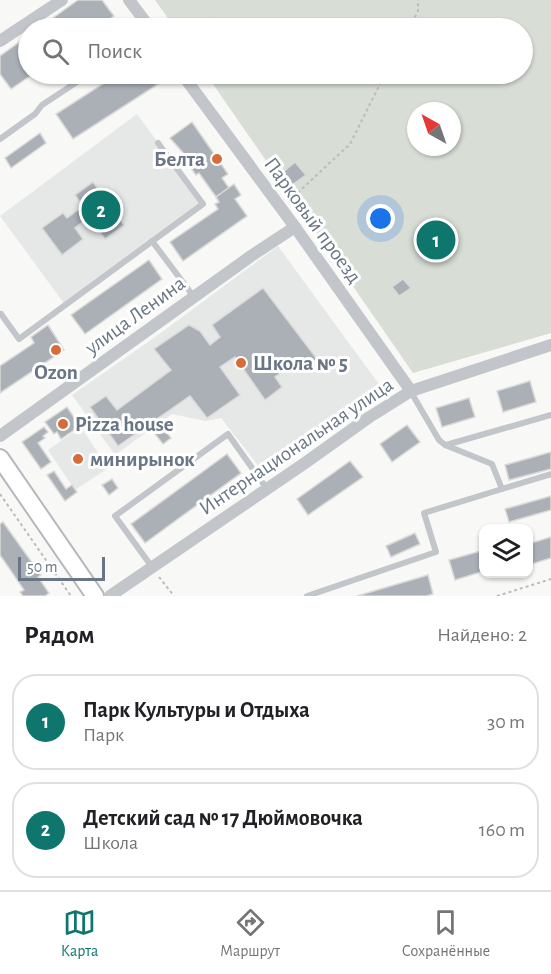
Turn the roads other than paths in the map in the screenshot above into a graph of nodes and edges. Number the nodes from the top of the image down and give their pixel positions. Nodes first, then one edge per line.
1 (62, 0) edge
2 (129, 0) edge
3 (35, 18) edge
4 (142, 18) edge
5 (18, 29) edge
6 (0, 41) edge
7 (74, 84) edge
8 (190, 84) edge
9 (0, 139) edge
10 (158, 143) dead end
11 (295, 227) junction
12 (152, 241) junction
13 (194, 297) junction
14 (0, 313) edge
15 (551, 345) edge
16 (411, 391) junction
17 (551, 415) edge
18 (0, 436) edge
19 (446, 445) junction
20 (0, 458) edge
21 (551, 474) edge
22 (267, 489) junction
23 (502, 489) junction
24 (152, 567) junction
25 (95, 596) edge
26 (110, 596) edge
27 (307, 596) edge

1 - 3 street
2 - 4 street
5 - 6 street
7 - 9 lane
8 - 11 street, Парковый проезд
10 - 12 lane
11 - 13 street, улица Ленина
11 - 16 street, Парковый проезд
12 - 13 lane
12 - 14 lane
13 - 18 street, улица Ленина
15 - 16 street, Интернациональная улица
16 - 19 lane
16 - 22 street, Интернациональная улица
17 - 19 lane
19 - 23 lane
20 - 25 main road
21 - 23 lane
22 - 24 street, Интернациональная улица
22 - 24 lane
23 - 27 lane
24 - 26 street, Интернациональная улица

